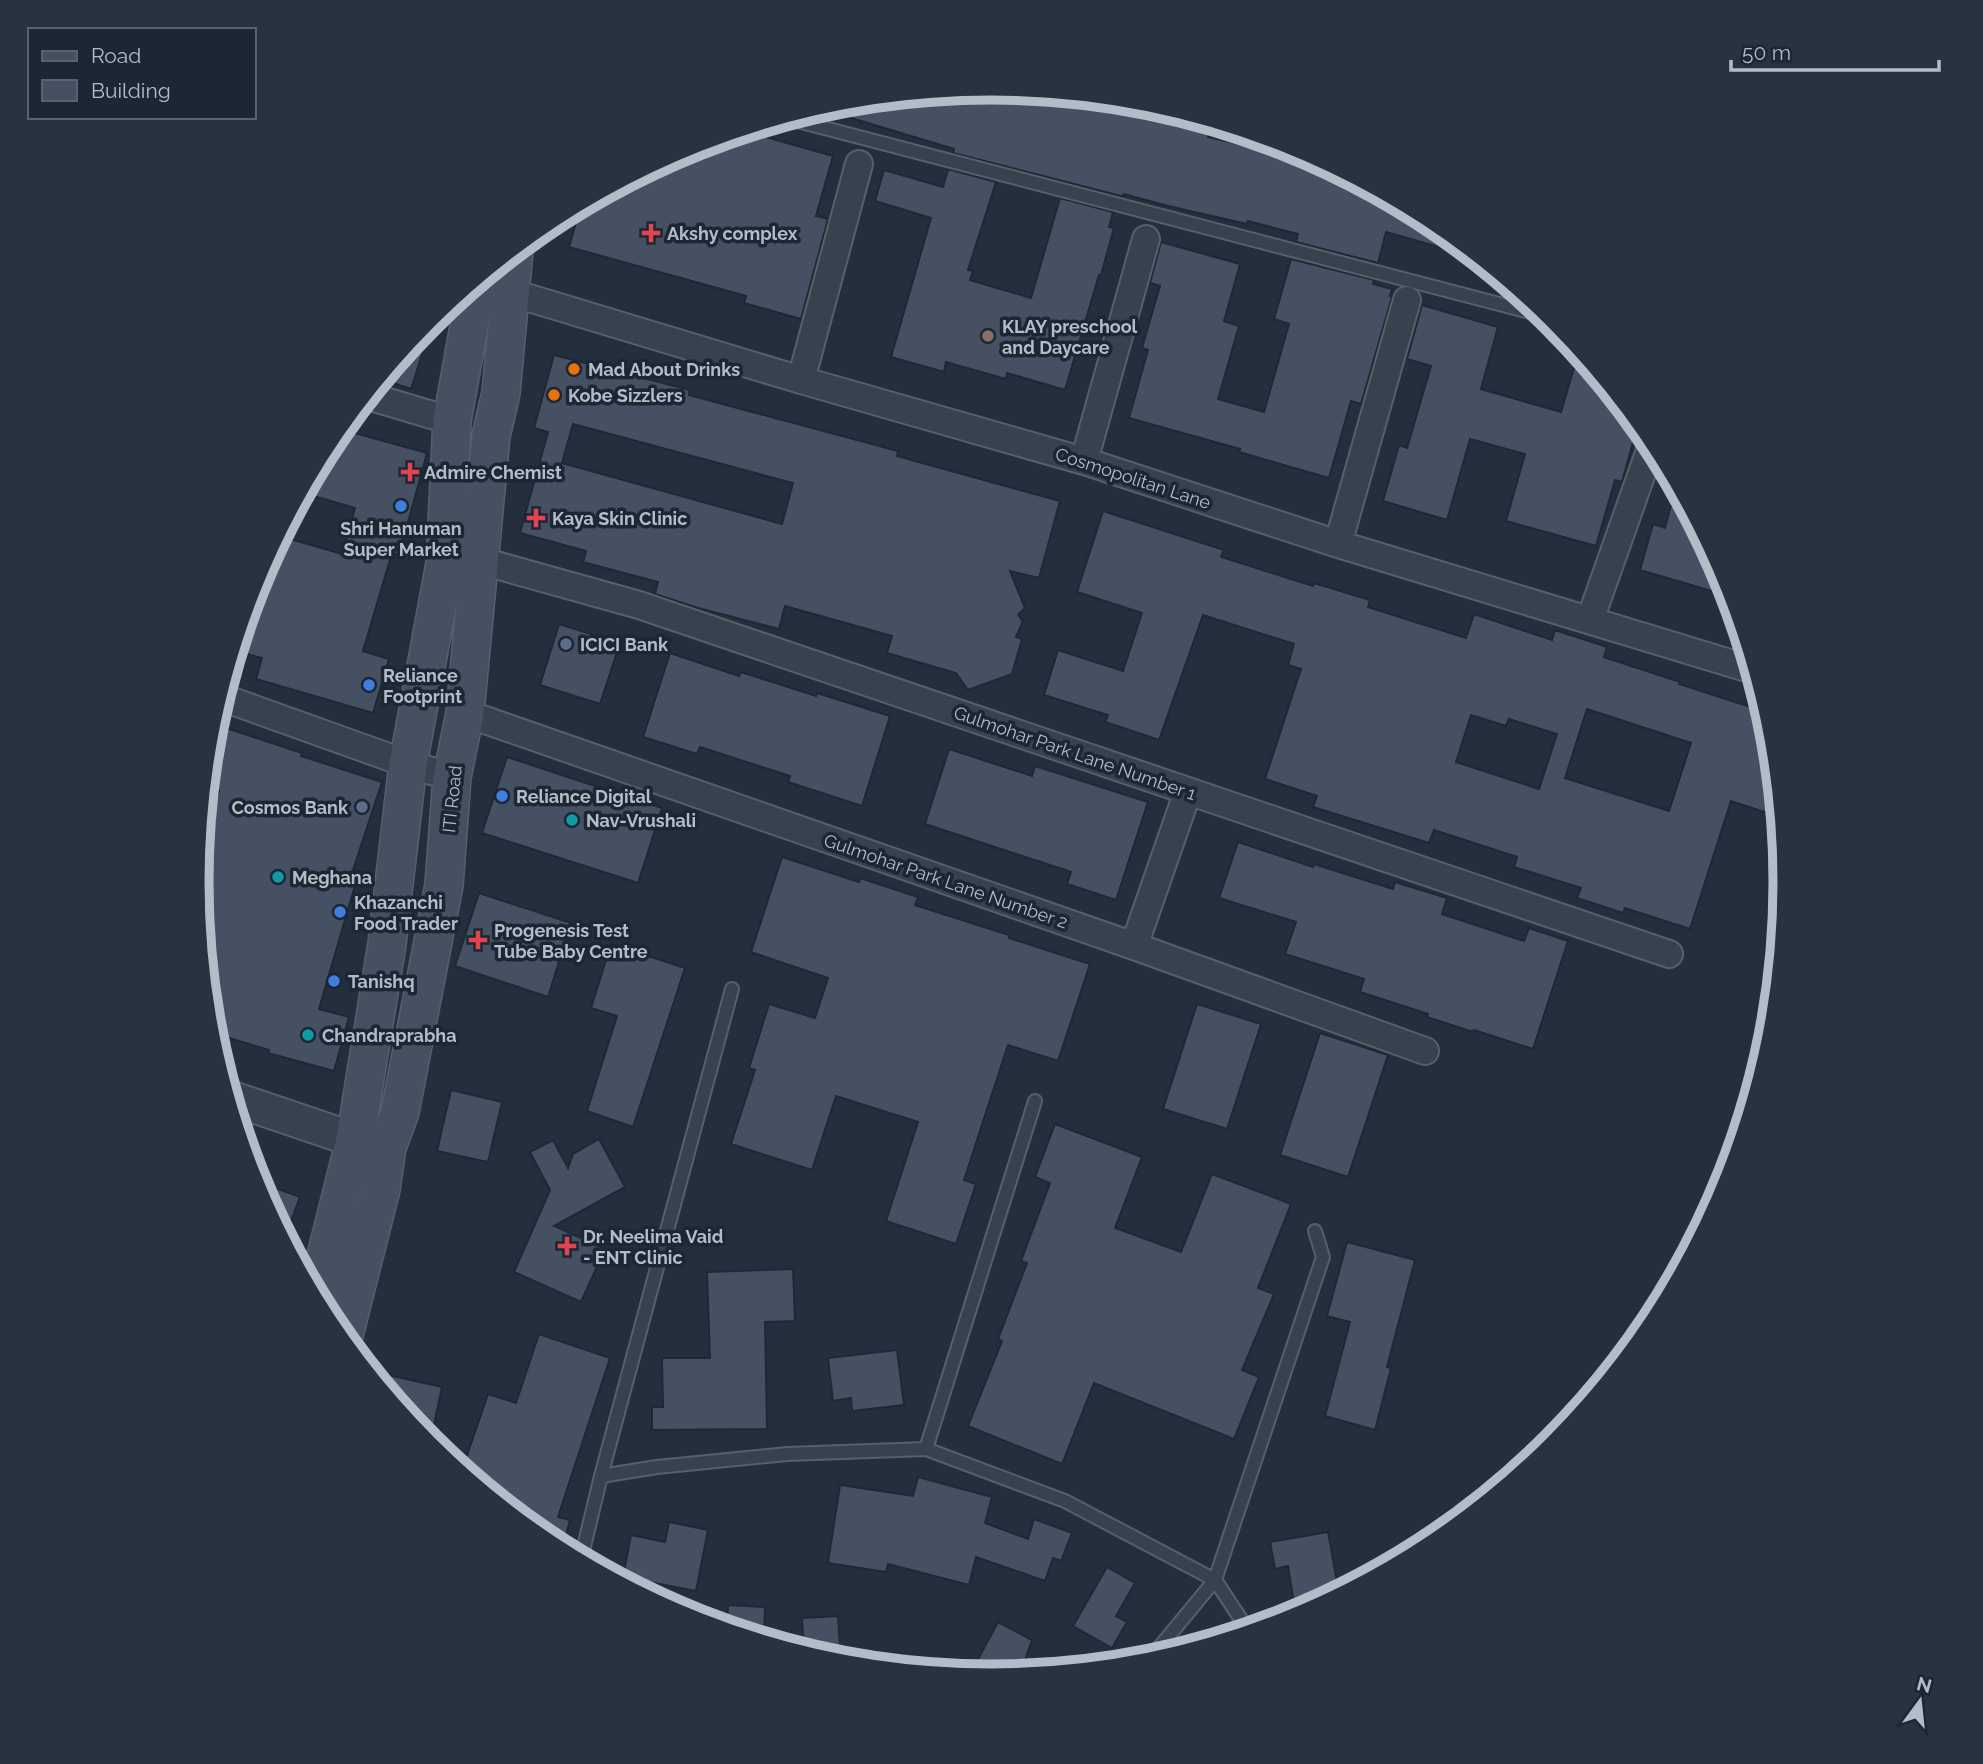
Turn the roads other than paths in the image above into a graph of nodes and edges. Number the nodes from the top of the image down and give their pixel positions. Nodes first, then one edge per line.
1 (804, 123) edge
2 (859, 164) dead end
3 (1146, 239) dead end
4 (513, 262) edge
5 (483, 288) edge
6 (512, 292) junction
7 (472, 297) edge
8 (1406, 300) dead end
9 (1525, 311) edge
10 (801, 380) junction
11 (377, 399) edge
12 (453, 421) junction
13 (1648, 457) edge
14 (1084, 461) junction
15 (1338, 544) junction
16 (478, 560) junction
17 (1590, 620) junction
18 (1743, 667) edge
19 (231, 701) edge
20 (465, 713) junction
21 (408, 764) junction
22 (452, 777) junction
23 (1188, 791) junction
24 (1134, 946) junction
25 (1669, 954) dead end
26 (732, 989) dead end
27 (1425, 1051) dead end
28 (241, 1101) edge
29 (1035, 1101) dead end
30 (371, 1143) junction
31 (1315, 1231) dead end
32 (320, 1284) edge
33 (347, 1326) edge
34 (926, 1449) junction
35 (601, 1476) junction
36 (583, 1549) edge
37 (1215, 1580) junction
38 (1243, 1623) edge
39 (1161, 1645) edge

1 - 9 lane
2 - 10 street
3 - 14 street
4 - 6 main road, ITI Road
5 - 6 street, Cosmopolitan Lane
6 - 10 street, Cosmopolitan Lane
6 - 16 main road, ITI Road
7 - 12 main road, ITI Road
8 - 15 street
10 - 14 street, Cosmopolitan Lane
11 - 12 street
12 - 21 main road, ITI Road
13 - 17 street
14 - 15 street, Cosmopolitan Lane
15 - 17 street, Cosmopolitan Lane
16 - 20 main road, ITI Road
16 - 23 street, Gulmohar Park Lane Number 1
17 - 18 street, Cosmopolitan Lane
19 - 21 street
20 - 22 main road, ITI Road
20 - 24 street, Gulmohar Park Lane Number 2
21 - 22 street
21 - 30 main road, ITI Road
22 - 30 main road, ITI Road
23 - 24 street
23 - 25 street, Gulmohar Park Lane Number 1
24 - 27 street, Gulmohar Park Lane Number 2
26 - 35 lane
28 - 30 street
29 - 34 lane
30 - 32 main road, ITI Road
30 - 33 main road, ITI Road
31 - 37 lane
34 - 35 lane
34 - 37 lane
35 - 36 lane
37 - 38 lane
37 - 39 lane

